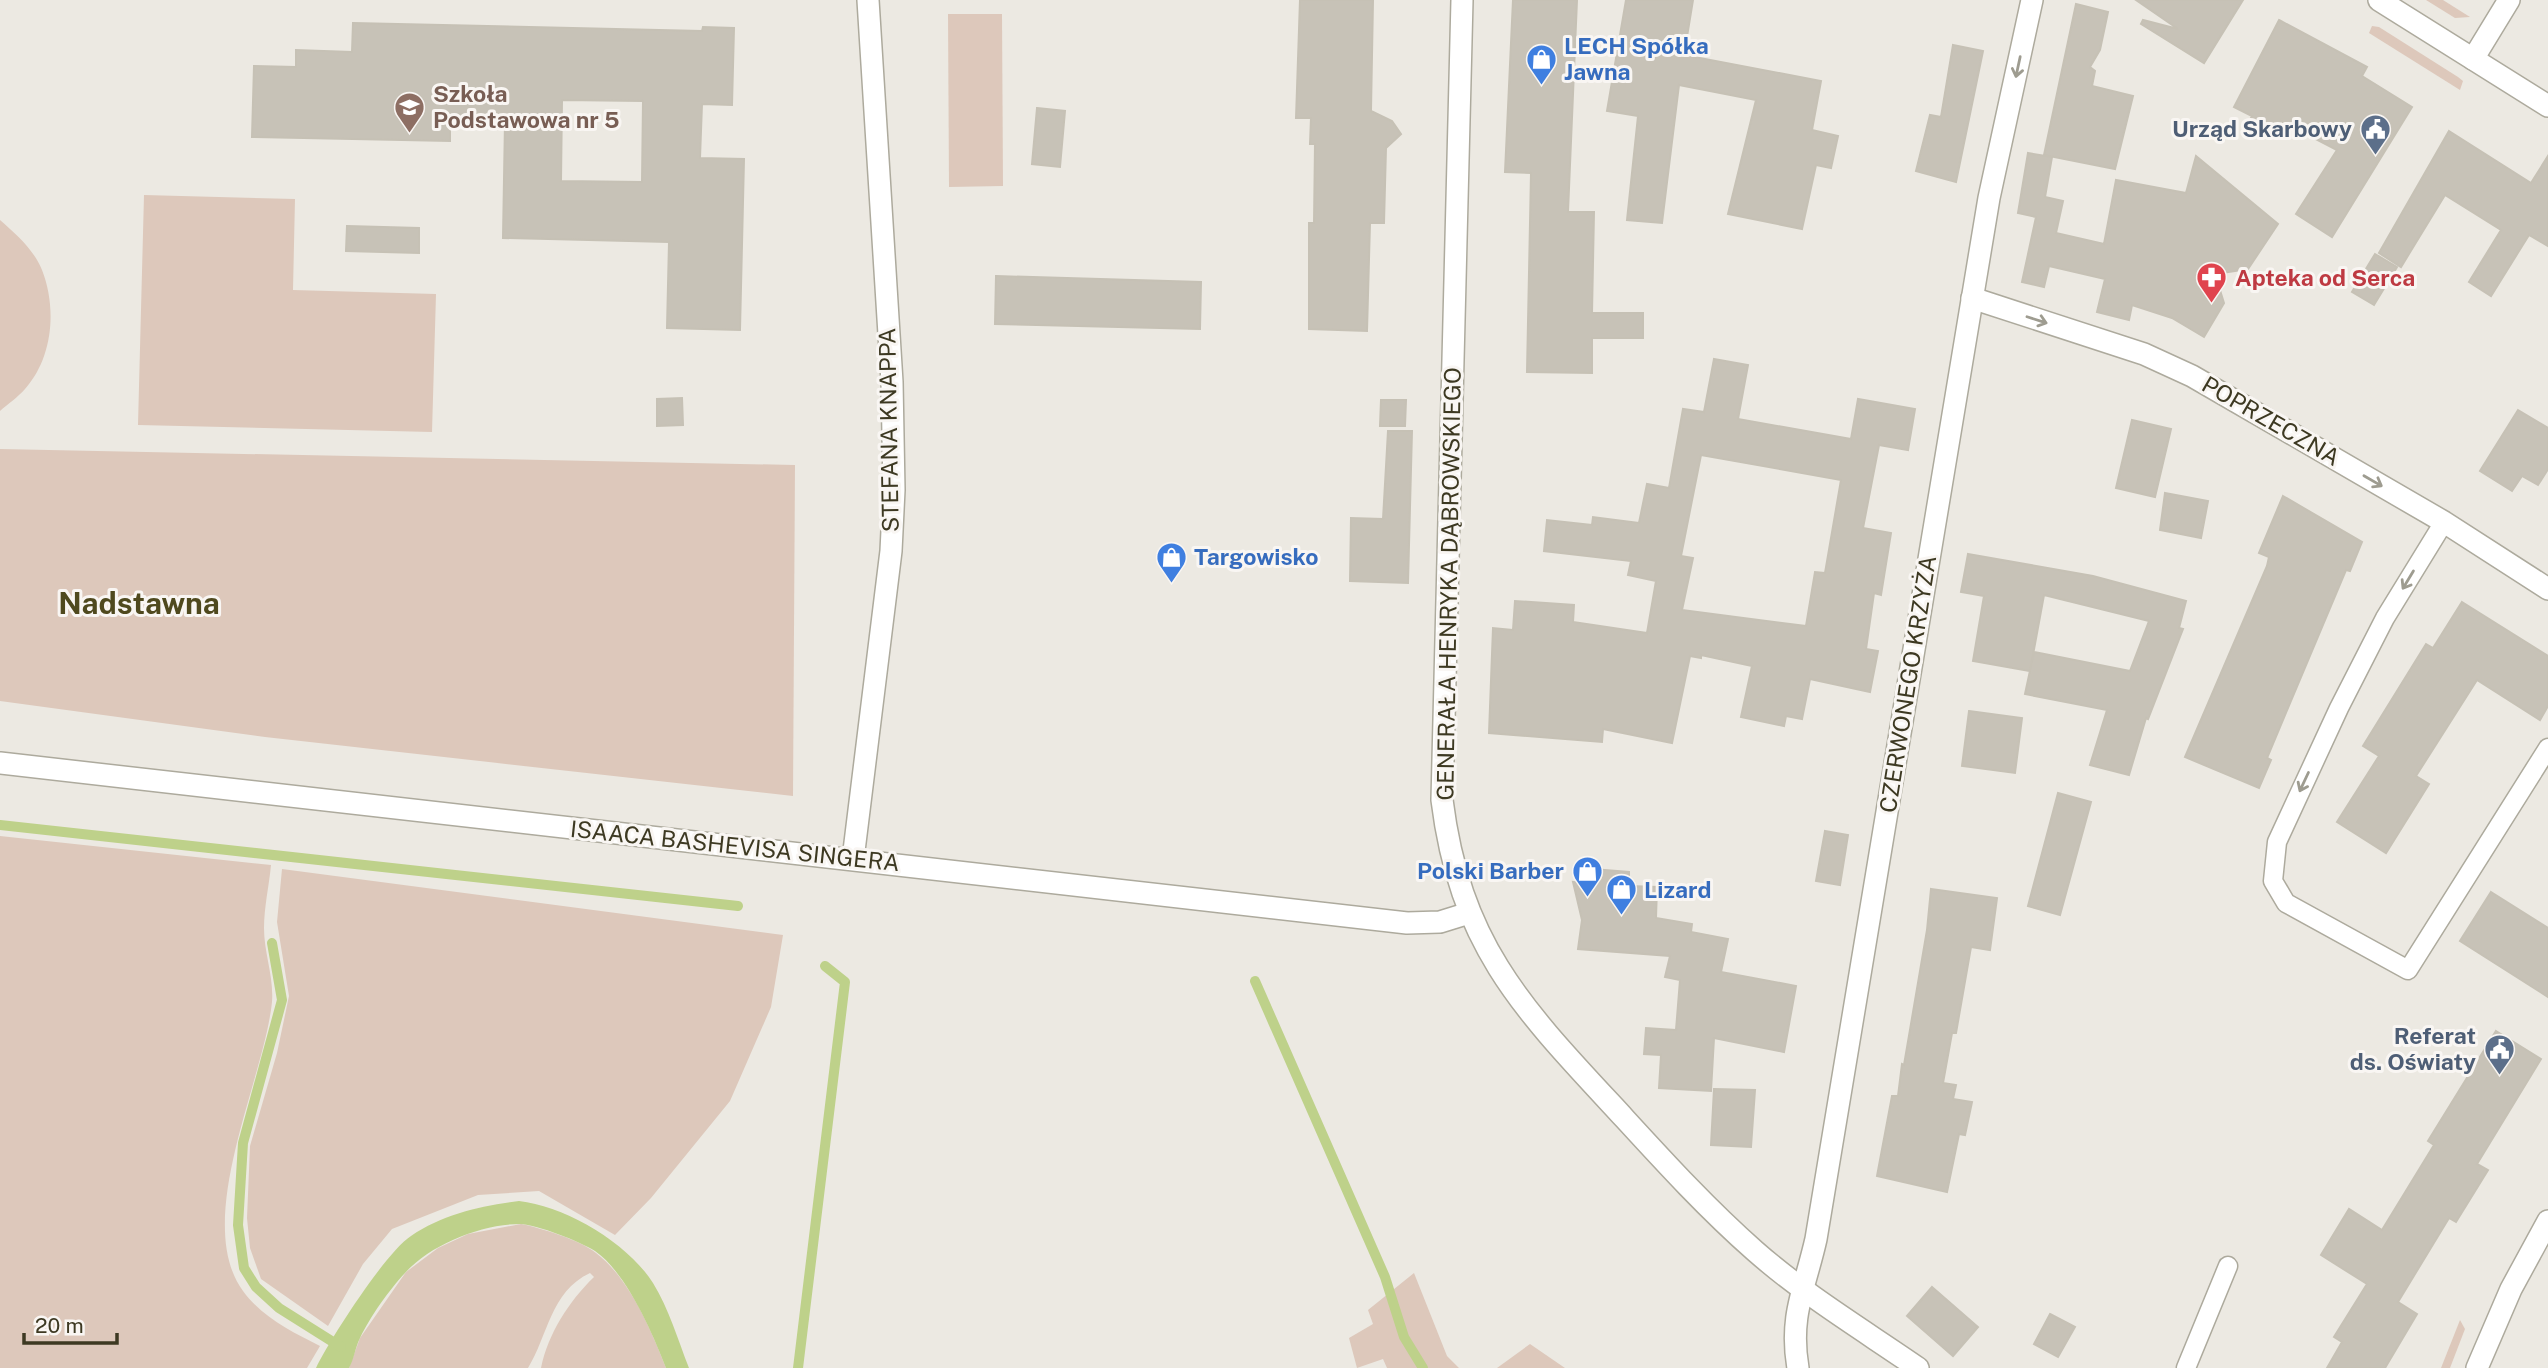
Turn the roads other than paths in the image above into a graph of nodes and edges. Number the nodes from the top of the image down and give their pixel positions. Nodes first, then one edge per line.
1 (868, 0) edge
2 (1462, 0) edge
3 (2032, 0) edge
4 (2378, 0) edge
5 (2509, 0) edge
6 (2473, 60) junction
7 (2548, 106) edge
8 (1972, 298) junction
9 (2444, 522) junction
10 (2548, 589) edge
11 (2548, 748) edge
12 (0, 763) edge
13 (853, 859) junction
14 (1469, 913) junction
15 (2548, 1221) edge
16 (2228, 1266) dead end
17 (1801, 1288) junction
18 (1798, 1368) edge
19 (1918, 1368) edge
20 (2186, 1368) edge
21 (2477, 1368) edge

1 - 13 street, STEFANA KNAPPA
2 - 14 street, GENERAŁA HENRYKA DĄBROWSKIEGO
3 -> 8 street, CZERWONEGO KRZYŻA
4 - 6 street
5 - 6 street
6 - 7 street
8 -> 9 street, POPRZECZNA
8 - 17 street, CZERWONEGO KRZYŻA
9 - 10 street, POPRZECZNA
9 -> 11 lane
12 - 13 street, ISAACA BASHEVISA SINGERA
13 - 14 street, ISAACA BASHEVISA SINGERA
14 - 17 street, GENERAŁA HENRYKA DĄBROWSKIEGO
15 - 21 street
16 - 20 lane
17 - 18 street, CZERWONEGO KRZYŻA
17 - 19 street, GENERAŁA HENRYKA DĄBROWSKIEGO

